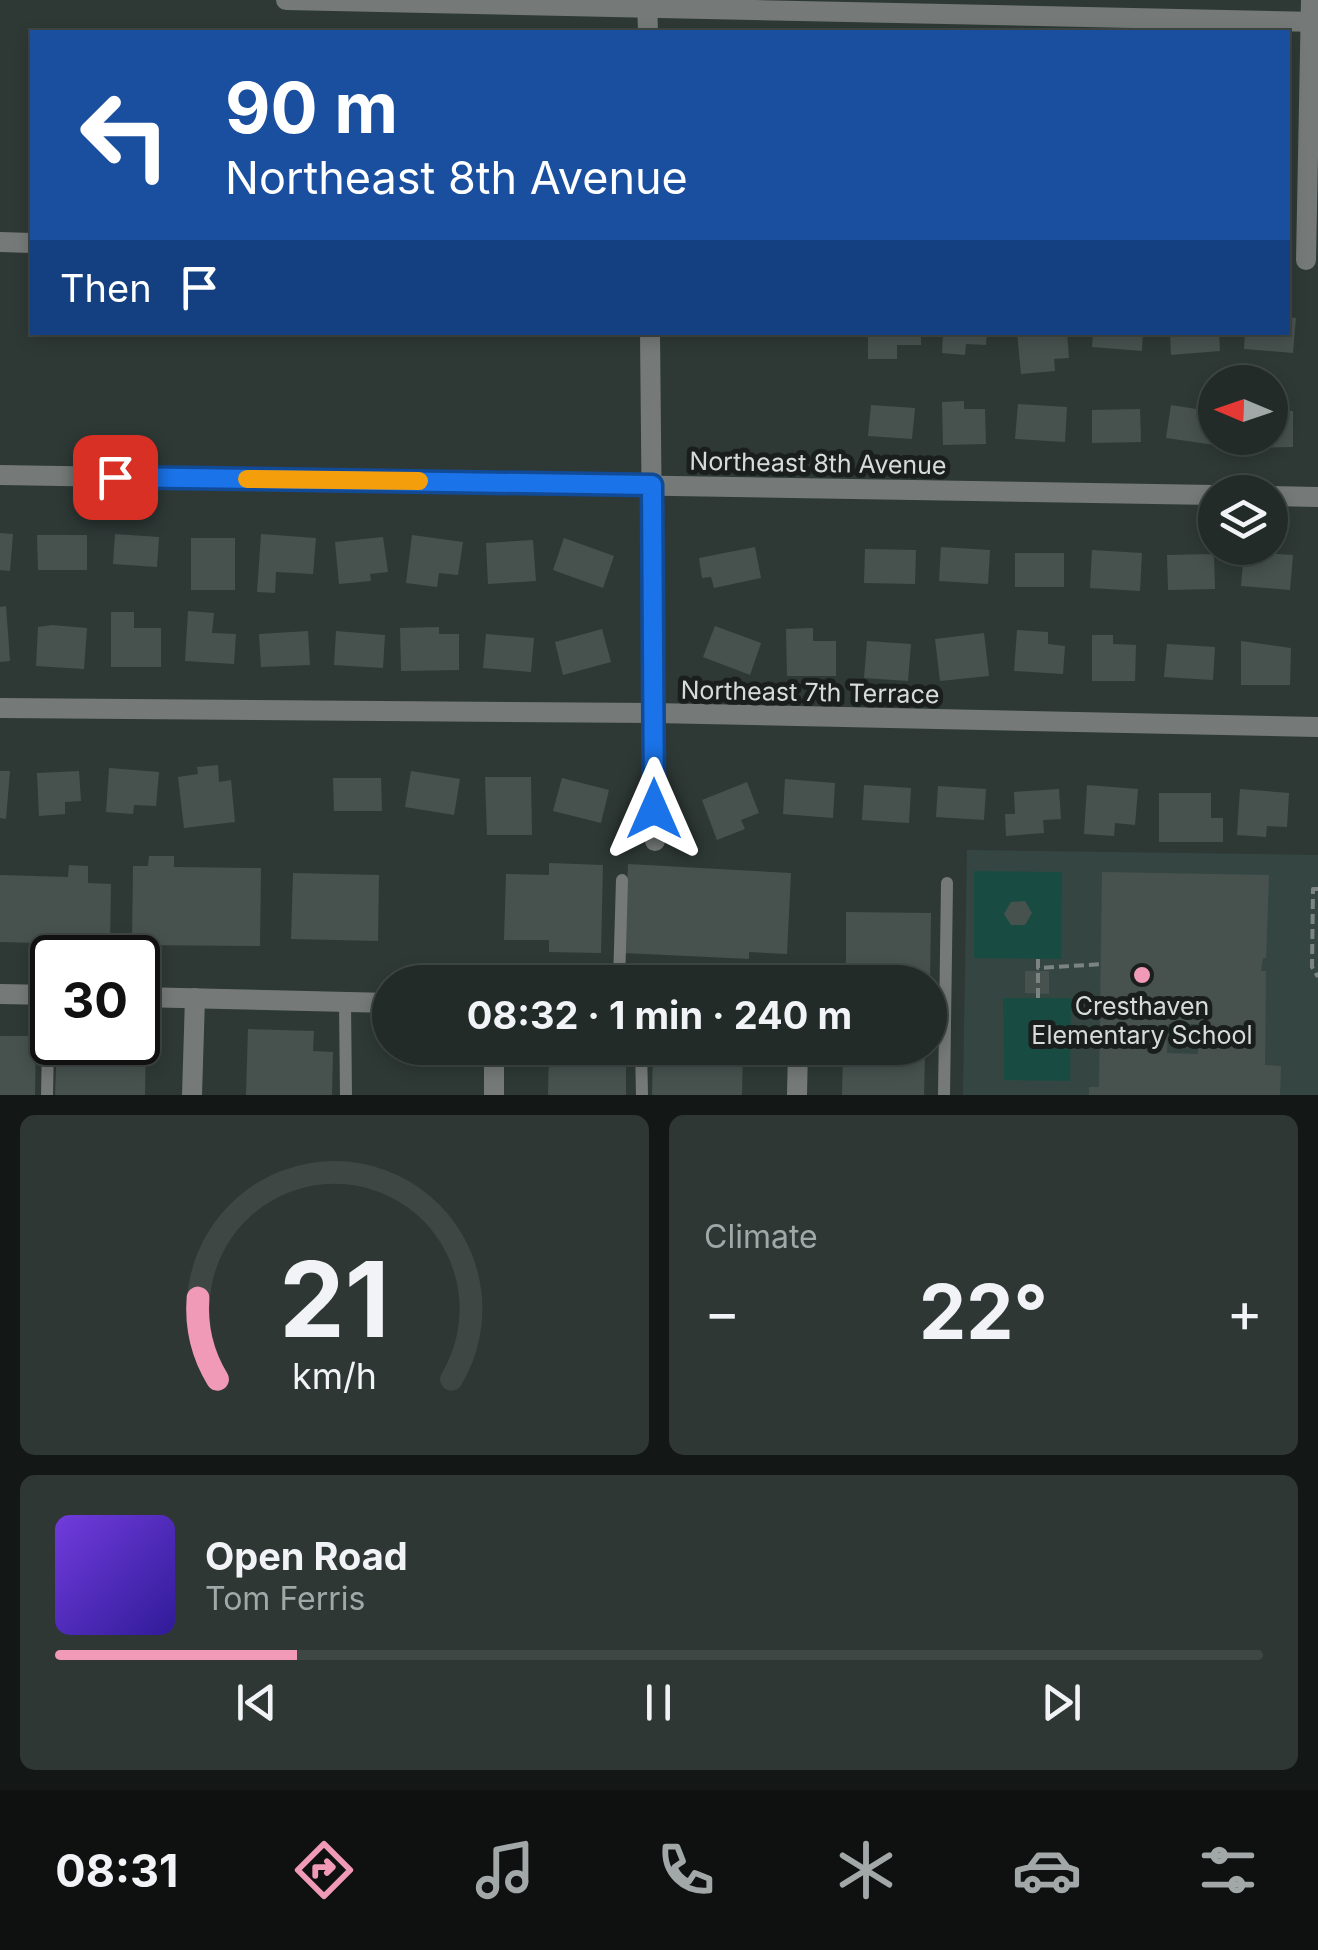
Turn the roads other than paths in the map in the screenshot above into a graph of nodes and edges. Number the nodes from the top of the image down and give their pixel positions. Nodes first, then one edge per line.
1 (286, 0) edge
2 (1311, 0) edge
3 (647, 2) edge
4 (1314, 22) edge
5 (648, 30) edge
6 (0, 242) edge
7 (30, 243) edge
8 (1304, 260) edge
9 (650, 335) edge
10 (0, 475) edge
11 (652, 485) junction
12 (1198, 495) edge
13 (1288, 496) edge
14 (1318, 496) edge
15 (0, 708) edge
16 (654, 713) junction
17 (1318, 728) edge
18 (654, 841) dead end
19 (622, 880) dead end
20 (947, 883) dead end
21 (620, 965) edge
22 (942, 965) edge
23 (0, 994) edge
24 (30, 995) edge
25 (160, 997) edge
26 (196, 998) junction
27 (346, 1002) junction
28 (372, 1003) edge
29 (48, 1065) edge
30 (494, 1065) edge
31 (641, 1065) edge
32 (798, 1065) edge
33 (940, 1065) edge
34 (47, 1095) edge
35 (192, 1095) edge
36 (346, 1095) edge
37 (494, 1095) edge
38 (642, 1095) edge
39 (797, 1095) edge
40 (944, 1095) edge

1 - 3 street
2 - 4 street
3 - 4 street
3 - 5 street
4 - 8 street
6 - 7 street
9 - 11 street
10 - 11 street, Northeast 8th Avenue
11 - 12 street, Northeast 8th Avenue
11 - 16 street
13 - 14 street
15 - 16 street, Northeast 7th Terrace
16 - 17 street, Northeast 7th Terrace
16 - 18 street
19 - 21 lane
20 - 22 lane
23 - 24 street
25 - 26 street
26 - 27 street
26 - 35 street
27 - 28 street
27 - 36 lane
29 - 34 lane
30 - 37 street
31 - 38 lane
32 - 39 street
33 - 40 lane

